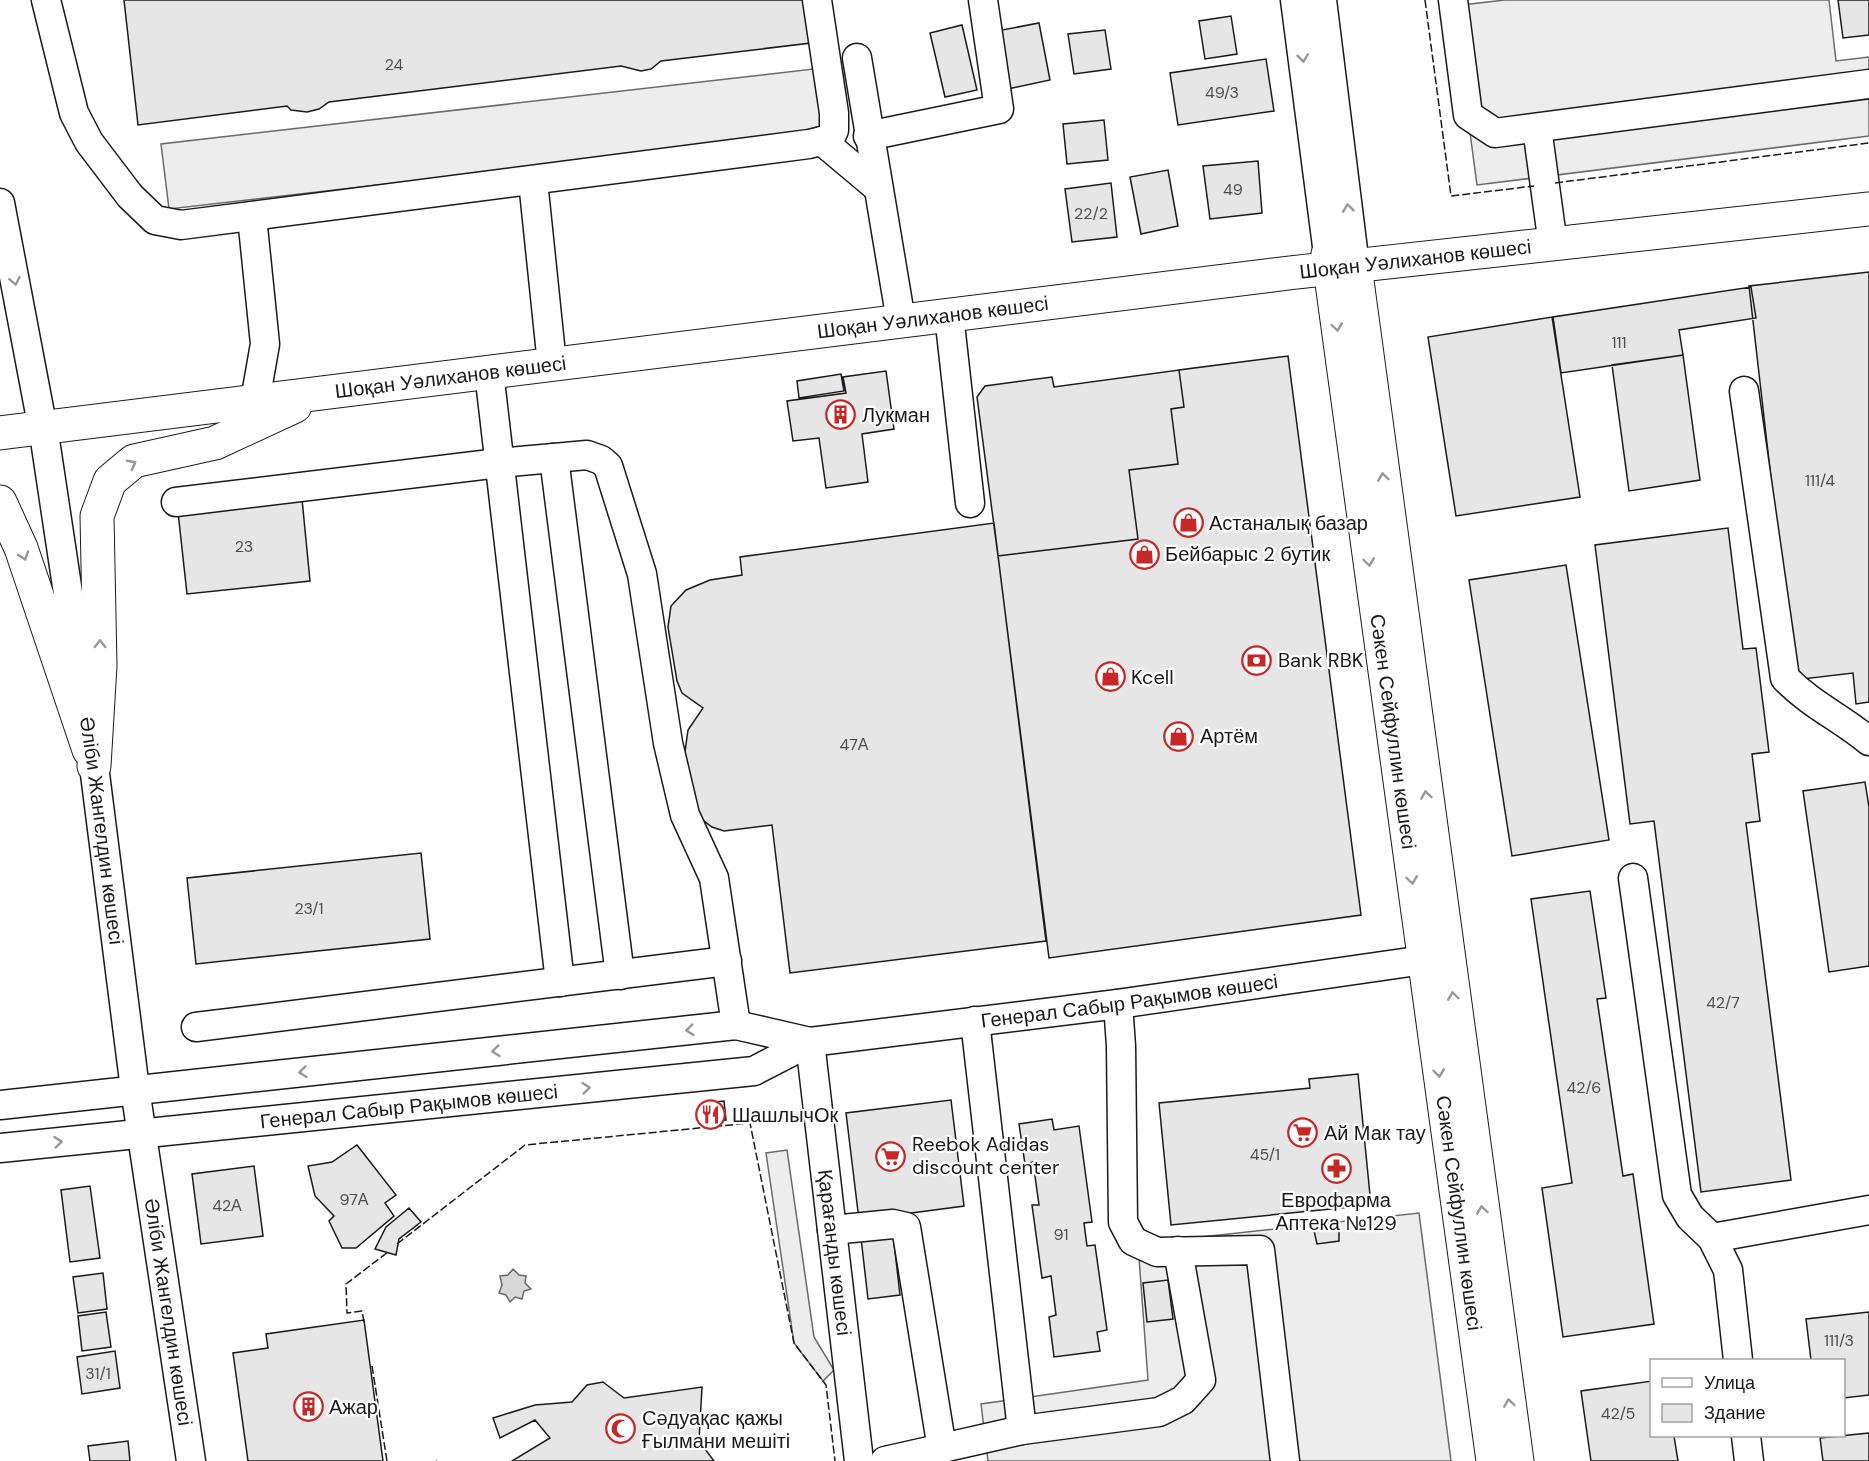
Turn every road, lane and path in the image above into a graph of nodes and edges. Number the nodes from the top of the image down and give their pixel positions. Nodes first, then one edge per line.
1 (46, 0) edge
2 (817, 0) edge
3 (983, 0) edge
4 (1295, 0) edge
5 (1322, 0) edge
6 (1453, 0) edge
7 (857, 58) dead end
8 (1869, 84) edge
9 (1537, 128) junction
10 (868, 135) junction
11 (822, 141) junction
12 (532, 181) junction
13 (878, 188) junction
14 (0, 203) edge
15 (1869, 209) edge
16 (252, 217) junction
17 (1553, 245) junction
18 (1337, 263) junction
19 (950, 315) junction
20 (901, 321) junction
21 (552, 364) junction
22 (489, 372) junction
23 (1744, 391) dead end
24 (326, 392) junction
25 (255, 401) junction
26 (43, 427) junction
27 (0, 433) edge
28 (554, 458) junction
29 (499, 463) junction
30 (0, 502) edge
31 (176, 502) dead end
32 (970, 503) dead end
33 (1869, 741) edge
34 (94, 766) junction
35 (1633, 879) dead end
36 (1435, 958) junction
37 (727, 961) junction
38 (620, 975) junction
39 (560, 982) junction
40 (1118, 1004) junction
41 (975, 1021) junction
42 (736, 1025) junction
43 (196, 1027) dead end
44 (810, 1042) junction
45 (135, 1089) junction
46 (0, 1105) edge
47 (142, 1133) junction
48 (0, 1148) edge
49 (1869, 1210) edge
50 (832, 1230) junction
51 (1713, 1238) junction
52 (1178, 1251) junction
53 (1738, 1359) edge
54 (1022, 1430) junction
55 (1746, 1437) edge
56 (942, 1449) junction
57 (191, 1461) edge
58 (859, 1461) edge
59 (885, 1461) edge
60 (1285, 1461) edge
61 (1492, 1461) edge
62 (1517, 1461) edge
63 (1749, 1461) edge

1 - 16 street
2 - 11 street
3 - 10 street
4 -> 18 street, Сәкен Сейфуллин көшесі
18 -> 5 street, Сәкен Сейфуллин көшесі
6 - 9 street
7 - 10 street
8 - 9 street
9 - 17 street
10 - 13 street
11 - 12 street
11 - 13 street
12 - 16 street
12 - 21 street
13 - 20 street
14 -> 26 street, Әліби Жангелдин көшесі
15 - 17 main road, Шоқан Уәлиханов көшесі
16 - 25 street
17 - 18 main road, Шоқан Уәлиханов көшесі
18 - 19 main road, Шоқан Уәлиханов көшесі
18 - 36 main road, Сәкен Сейфуллин көшесі
19 - 20 main road, Шоқан Уәлиханов көшесі
19 - 32 street
20 - 21 main road, Шоқан Уәлиханов көшесі
21 - 22 main road, Шоқан Уәлиханов көшесі
22 - 24 main road, Шоқан Уәлиханов көшесі
22 - 29 street
23 - 33 street
24 - 25 main road, Шоқан Уәлиханов көшесі
34 -> 24 main road
25 - 26 main road, Шоқан Уәлиханов көшесі
26 - 27 main road, Шоқан Уәлиханов көшесі
26 - 34 street, Әліби Жангелдин көшесі
28 - 29 street
28 - 37 street
28 - 38 street
29 - 31 street
29 - 39 street
30 -> 34 main road
34 - 45 street, Әліби Жангелдин көшесі
35 - 51 street
36 - 40 street, Генерал Сабыр Рақымов көшесі
36 -> 61 main road, Сәкен Сейфуллин көшесі
62 -> 36 main road, Сәкен Сейфуллин көшесі
37 - 38 street
37 - 42 street
38 - 39 street
39 - 43 street
40 - 41 street, Генерал Сабыр Рақымов көшесі
40 - 52 street
41 - 44 street, Генерал Сабыр Рақымов көшесі
41 - 54 street
42 - 44 street, Генерал Сабыр Рақымов көшесі
42 -> 45 street, Генерал Сабыр Рақымов көшесі
47 -> 44 street, Генерал Сабыр Рақымов көшесі
44 - 50 street, Қарағанды көшесі
45 - 46 street, Генерал Сабыр Рақымов көшесі
45 - 47 street, Әліби Жангелдин көшесі
48 -> 47 street, Генерал Сабыр Рақымов көшесі
47 - 57 street, Әліби Жангелдин көшесі
49 - 51 street
50 - 56 street
50 - 58 street, Қарағанды көшесі
51 - 53 street
52 - 54 street
52 - 60 street
54 - 56 street
55 - 63 street
56 - 59 street

